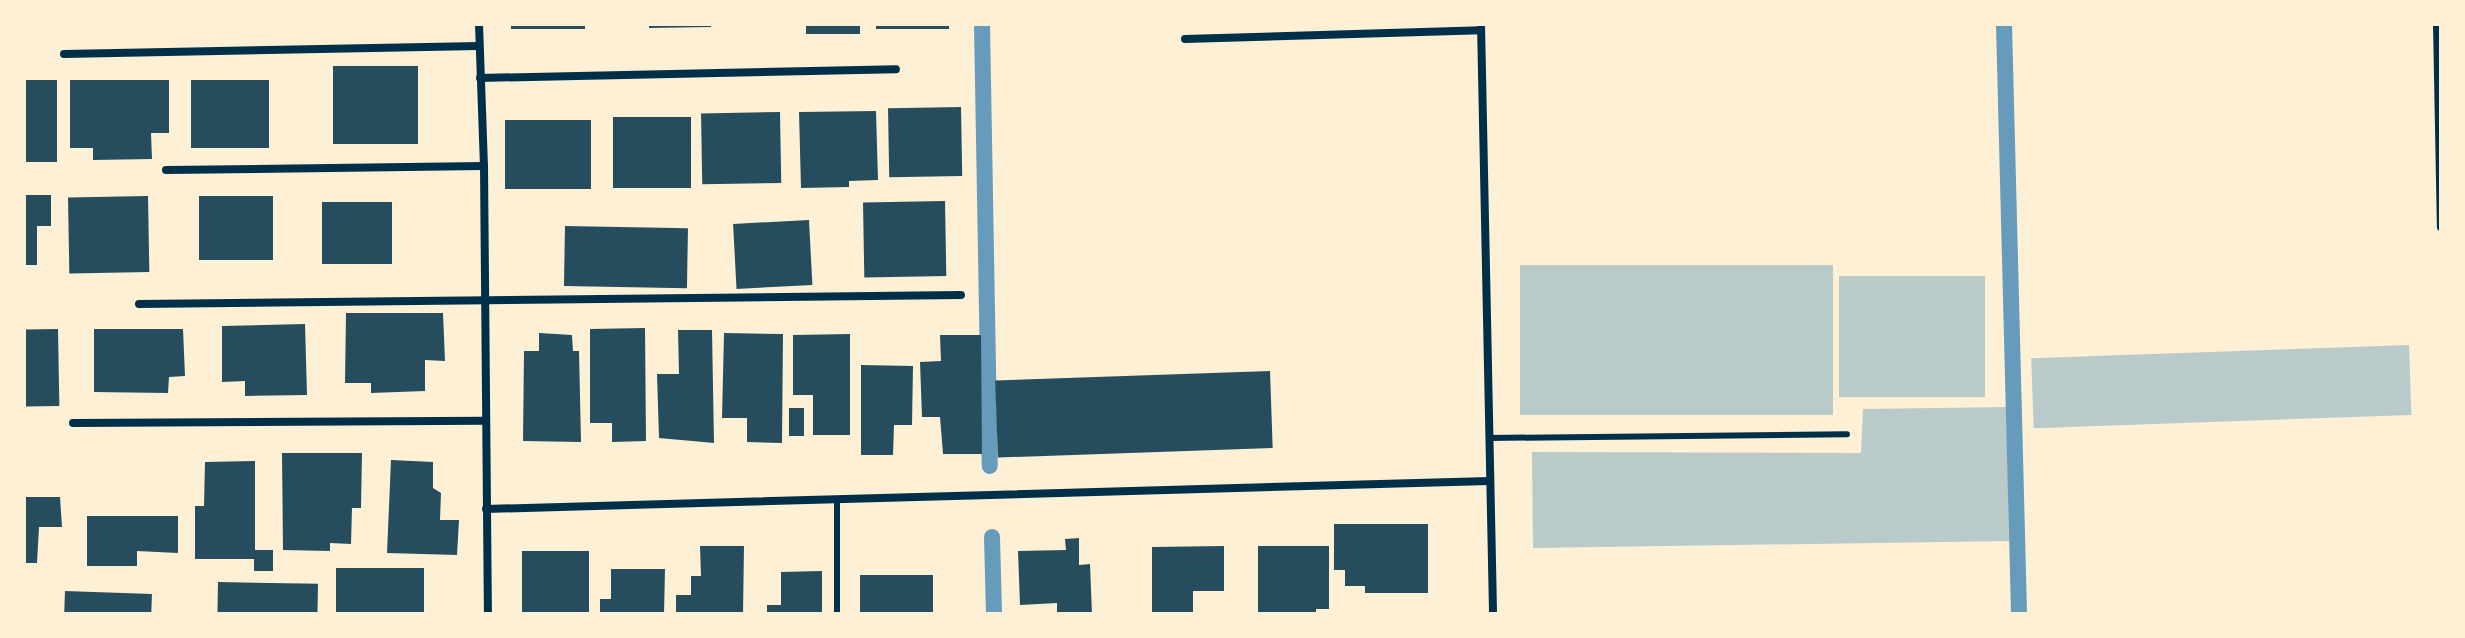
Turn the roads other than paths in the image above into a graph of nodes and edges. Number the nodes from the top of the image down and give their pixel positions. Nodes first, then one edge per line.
1 (479, 24) edge
2 (2437, 24) edge
3 (1481, 27) edge
4 (1185, 39) dead end
5 (479, 46) junction
6 (64, 54) dead end
7 (896, 69) dead end
8 (480, 78) junction
9 (484, 166) junction
10 (166, 170) dead end
11 (2441, 227) edge
12 (961, 295) dead end
13 (485, 301) junction
14 (139, 304) dead end
15 (484, 421) junction
16 (73, 423) dead end
17 (1847, 434) dead end
18 (1489, 438) junction
19 (1490, 481) junction
20 (837, 502) junction
21 (486, 509) junction
22 (488, 614) edge
23 (837, 614) edge
24 (1493, 614) edge

1 - 5 street
2 - 11 street
3 - 4 street
3 - 18 street
5 - 6 street
5 - 8 street
7 - 8 street
8 - 9 street
9 - 10 street
9 - 13 street
12 - 13 street
13 - 14 street
13 - 15 street
15 - 16 street
15 - 21 street
17 - 18 lane
18 - 19 street
19 - 20 street
19 - 24 street
20 - 21 street
20 - 23 lane
21 - 22 street

